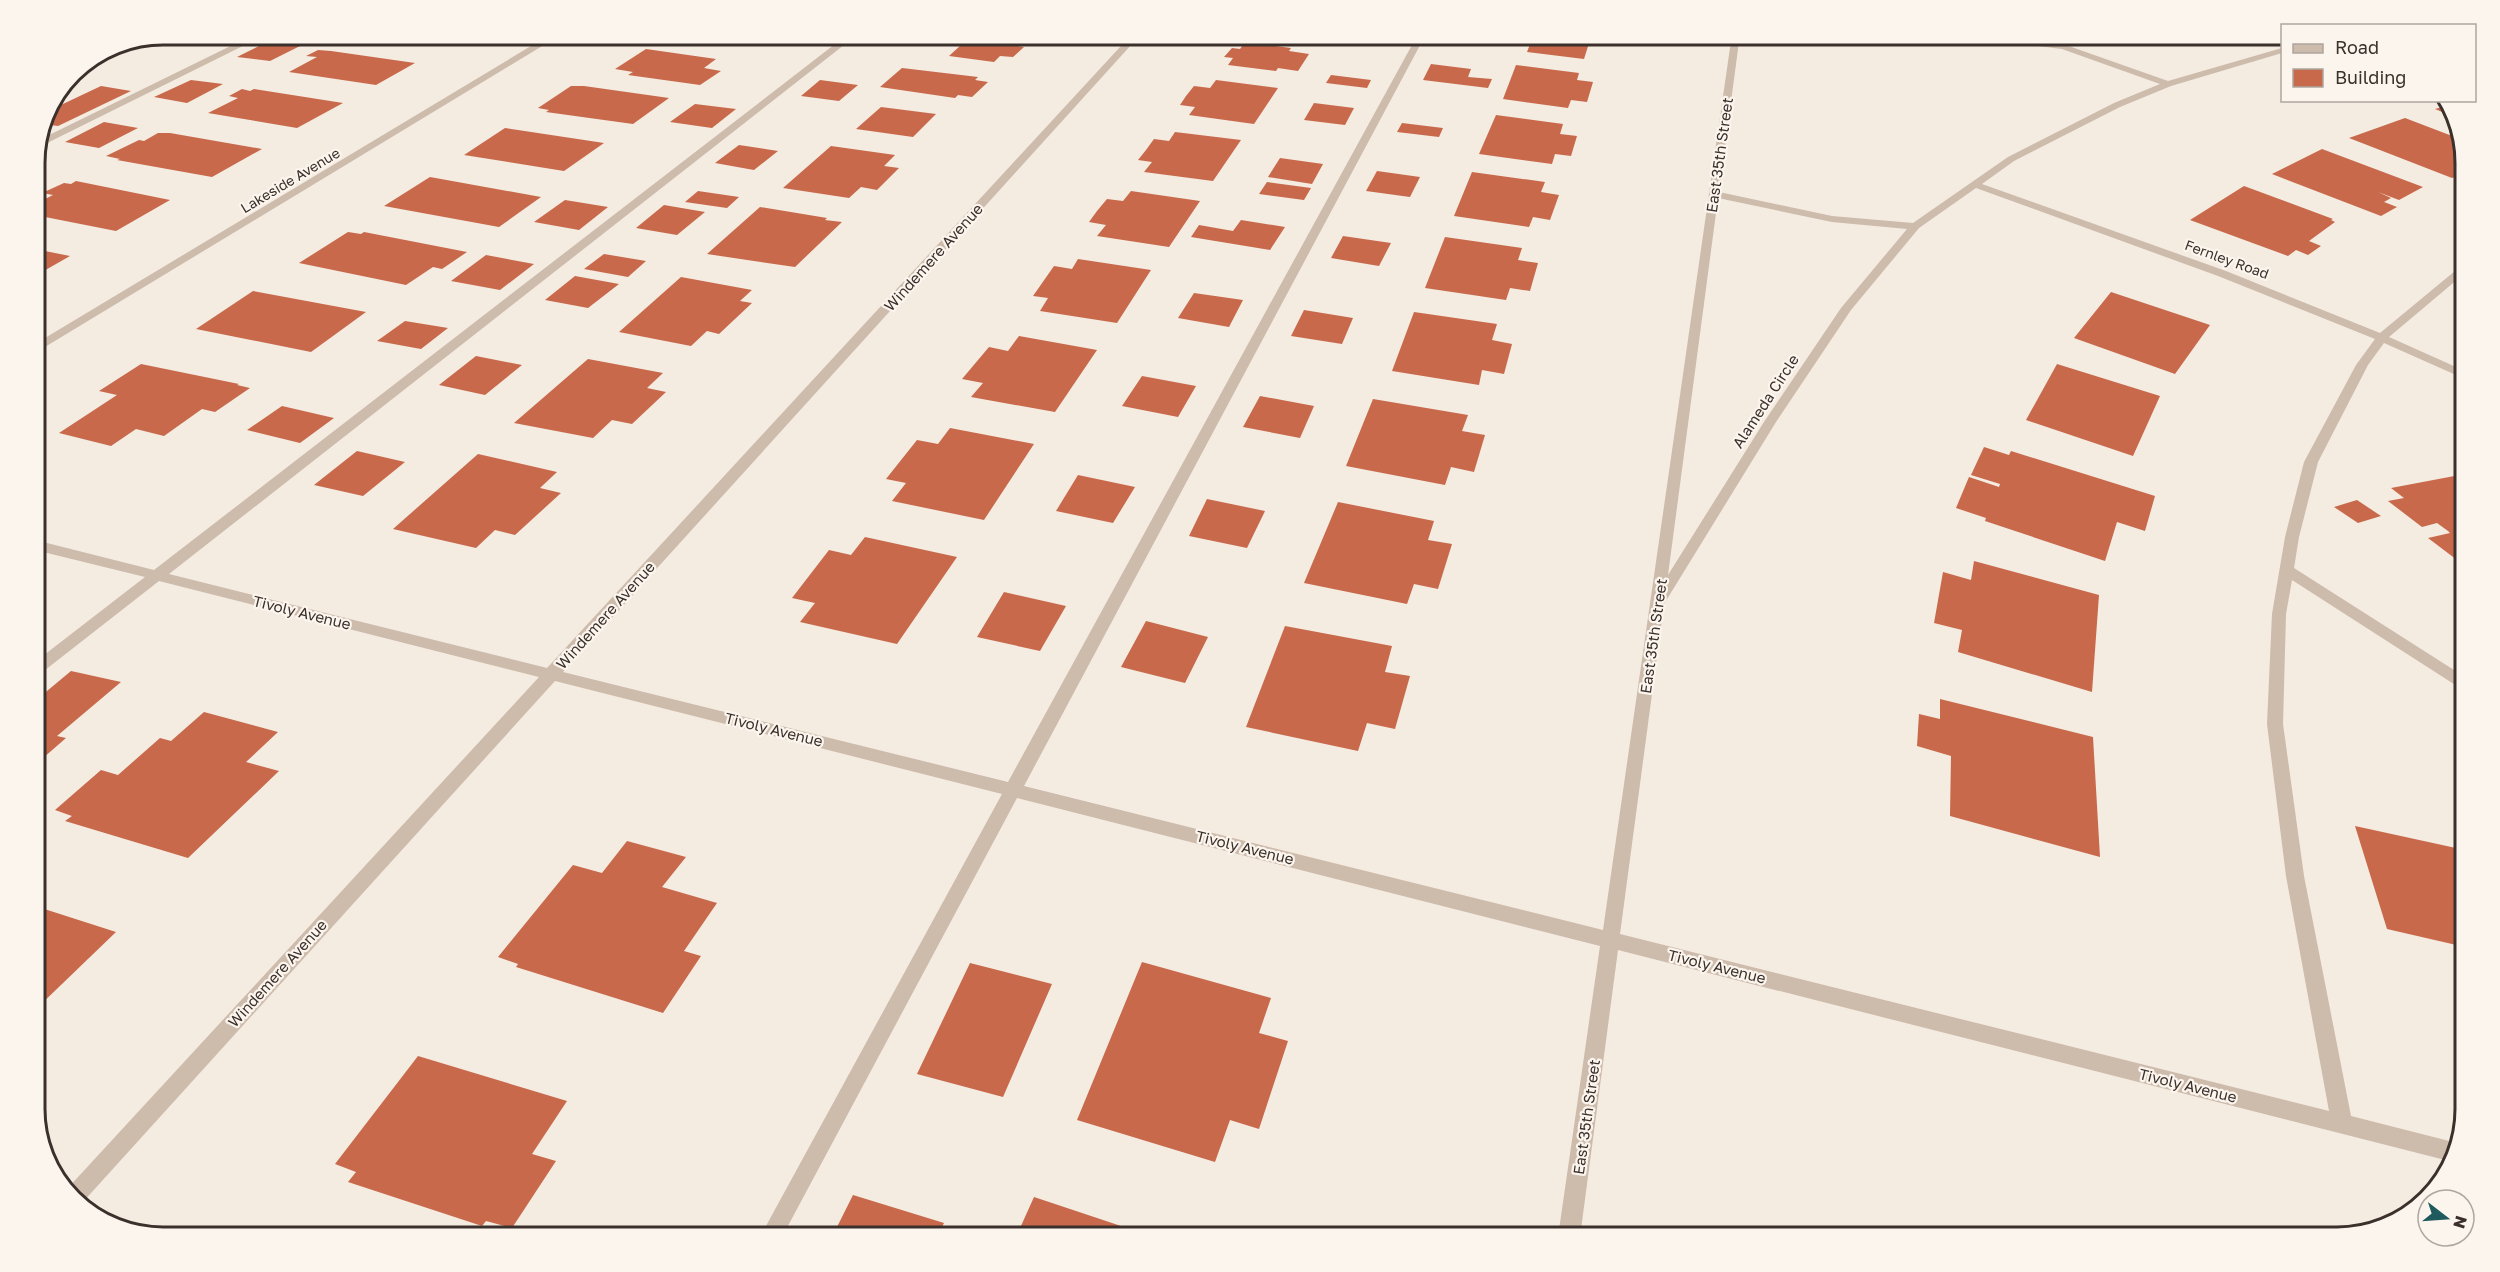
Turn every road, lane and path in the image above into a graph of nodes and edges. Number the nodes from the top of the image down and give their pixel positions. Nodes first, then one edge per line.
1 (241, 45) edge
2 (540, 45) edge
3 (840, 45) edge
4 (1127, 45) edge
5 (1416, 45) edge
6 (1734, 45) edge
7 (2045, 45) edge
8 (2281, 51) edge
9 (2168, 84) junction
10 (47, 141) edge
11 (1974, 184) junction
12 (1714, 194) junction
13 (1915, 226) junction
14 (2455, 276) edge
15 (2383, 336) junction
16 (45, 343) edge
17 (2455, 370) edge
18 (45, 547) edge
19 (2286, 570) junction
20 (157, 575) junction
21 (1657, 605) junction
22 (45, 662) edge
23 (551, 674) junction
24 (2455, 678) edge
25 (1014, 789) junction
26 (1611, 939) junction
27 (2342, 1124) junction
28 (2447, 1150) edge
29 (78, 1191) edge
30 (777, 1227) edge
31 (1571, 1227) edge

1 - 10 street
2 - 16 street, Lakeside Avenue
3 - 20 street
4 - 23 street, Windemere Avenue
5 - 25 street
6 - 12 street, East 35th Street
7 - 9 street
8 - 9 street, Alameda Circle
9 - 11 street, Alameda Circle
11 - 13 street, Alameda Circle
11 - 15 street, Fernley Road
12 - 13 street
12 - 21 street, East 35th Street
13 - 21 street, Alameda Circle
14 - 15 street
15 - 17 street, Fernley Road
15 - 19 street
18 - 20 street, Tivoly Avenue
19 - 24 street
19 - 27 street
20 - 22 street
20 - 23 street, Tivoly Avenue
21 - 26 street, East 35th Street
23 - 25 street, Tivoly Avenue
23 - 29 street, Windemere Avenue
25 - 26 street, Tivoly Avenue
25 - 30 street
26 - 27 street, Tivoly Avenue
26 - 31 street, East 35th Street
27 - 28 street, Tivoly Avenue

